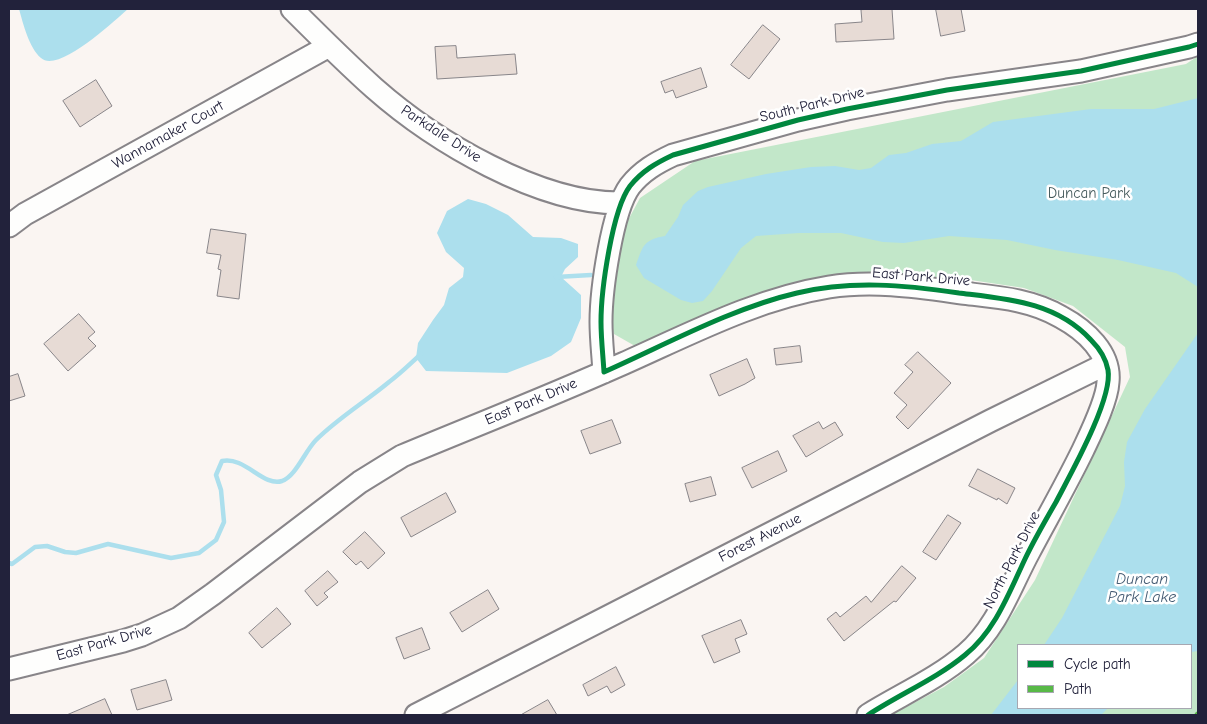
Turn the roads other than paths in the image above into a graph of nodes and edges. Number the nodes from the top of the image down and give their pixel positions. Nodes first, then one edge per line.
1 (292, 9) edge
2 (1198, 44) edge
3 (329, 46) junction
4 (621, 203) junction
5 (9, 226) edge
6 (1106, 364) junction
7 (604, 372) junction
8 (9, 669) edge
9 (416, 715) edge
10 (868, 715) edge

1 - 3 street, Parkdale Drive
2 - 4 street, South Park Drive
3 - 4 street, Parkdale Drive
3 - 5 street, Wannamaker Court
4 - 7 street, South Park Drive
6 - 7 street, East Park Drive
6 - 9 street, Forest Avenue
6 - 10 street, North Park Drive
7 - 8 street, East Park Drive

